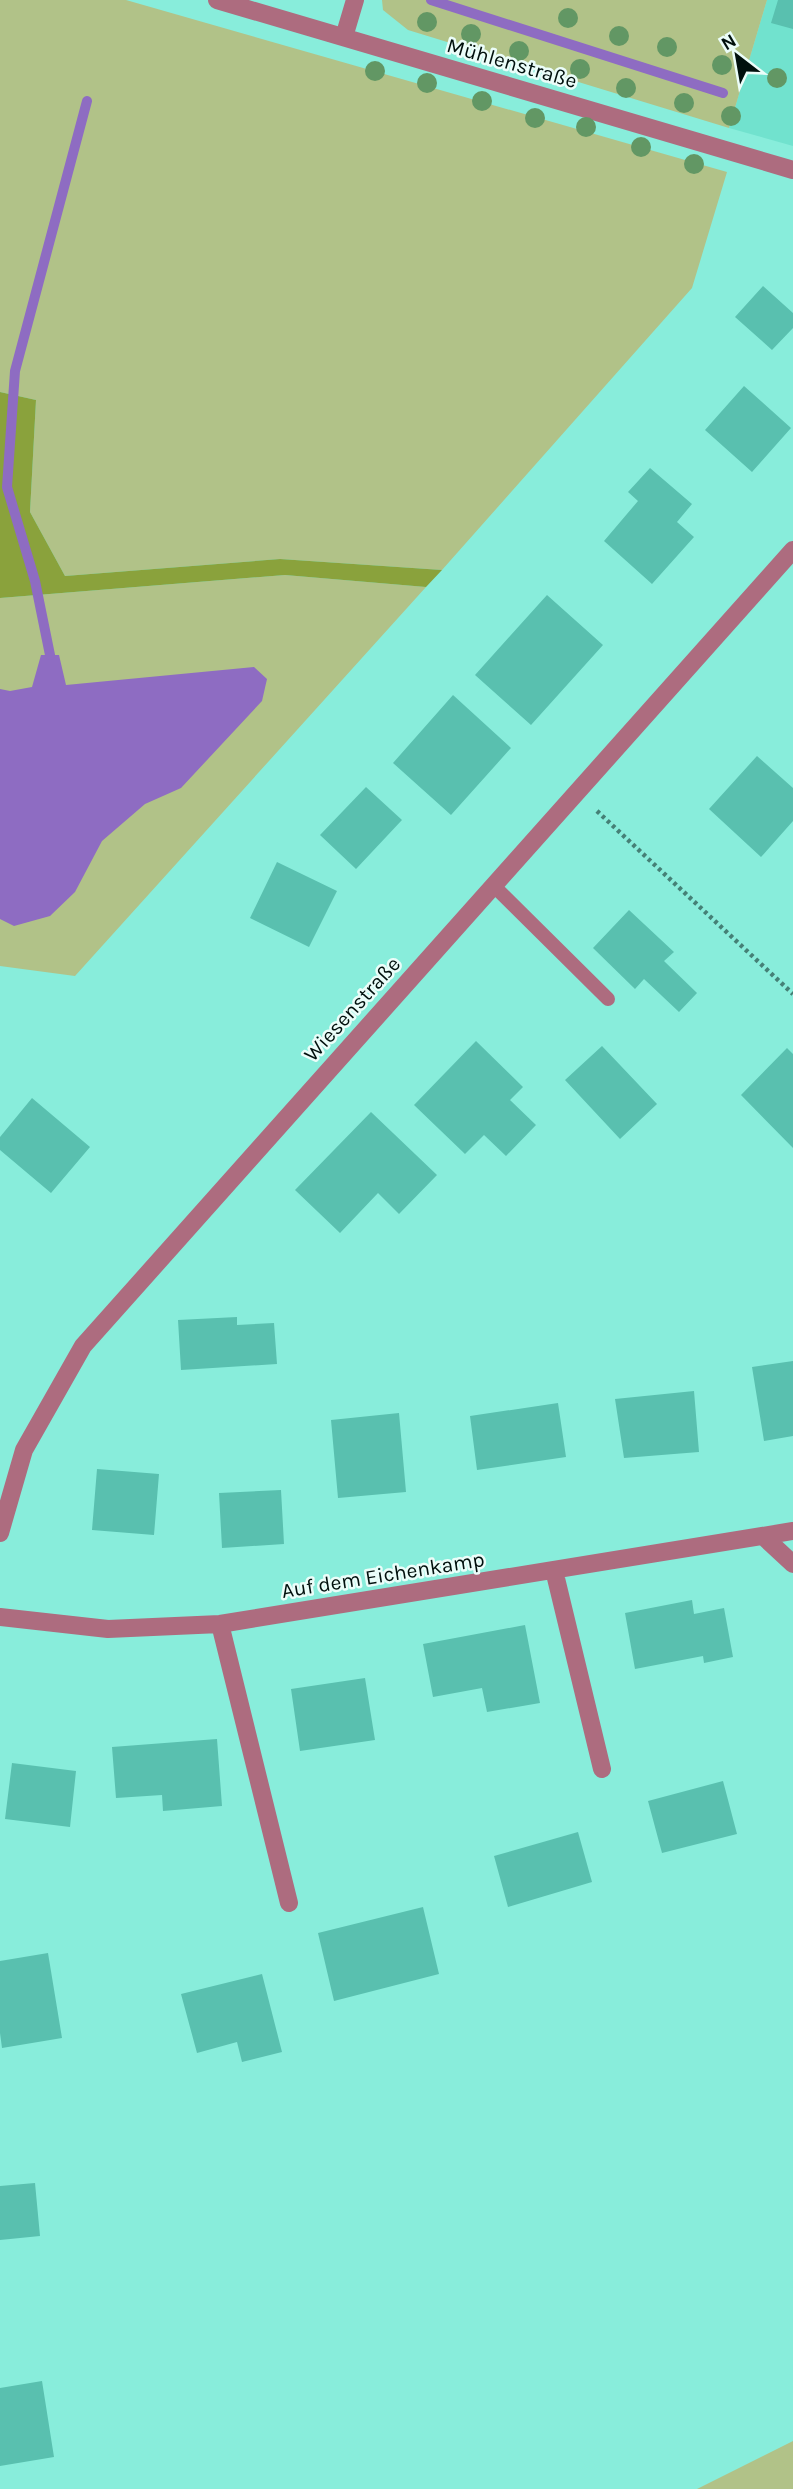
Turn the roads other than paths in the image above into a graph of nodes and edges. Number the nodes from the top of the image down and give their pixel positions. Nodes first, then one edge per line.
1 (217, 0) edge
2 (355, 0) edge
3 (344, 37) junction
4 (793, 170) edge
5 (793, 550) edge
6 (493, 886) junction
7 (608, 999) dead end
8 (793, 1531) edge
9 (0, 1532) edge
10 (763, 1536) junction
11 (793, 1564) edge
12 (554, 1570) junction
13 (0, 1617) edge
14 (220, 1624) junction
15 (602, 1769) dead end
16 (289, 1903) dead end

1 - 3 street, Mühlenstraße
2 - 3 street
3 - 4 street, Mühlenstraße
5 - 6 street, Wiesenstraße
6 - 7 lane
6 - 9 street, Wiesenstraße
8 - 10 street, Auf dem Eichenkamp
10 - 11 street
10 - 12 street, Auf dem Eichenkamp
12 - 14 street, Auf dem Eichenkamp
12 - 15 street
13 - 14 street, Auf dem Eichenkamp
14 - 16 street

